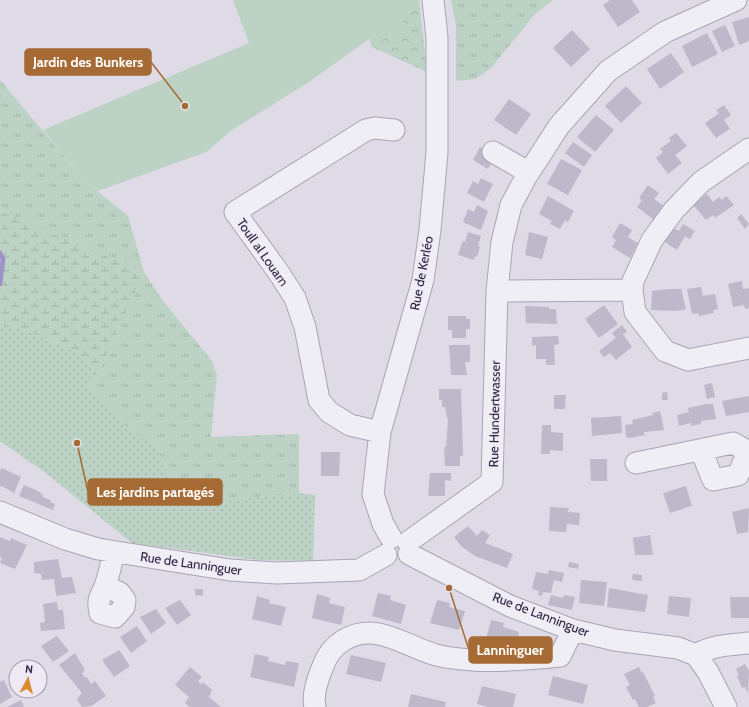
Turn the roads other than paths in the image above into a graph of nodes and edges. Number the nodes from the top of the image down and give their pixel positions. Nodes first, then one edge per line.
1 (433, 0) edge
2 (736, 0) edge
3 (394, 130) dead end
4 (749, 149) edge
5 (493, 152) dead end
6 (526, 177) junction
7 (632, 290) junction
8 (497, 291) junction
9 (749, 348) edge
10 (380, 432) junction
11 (701, 450) junction
12 (749, 452) edge
13 (636, 463) dead end
14 (0, 512) edge
15 (398, 547) junction
16 (114, 552) junction
17 (105, 586) dead end
18 (573, 630) junction
19 (749, 643) edge
20 (696, 655) junction
21 (315, 707) edge
22 (726, 707) edge

1 - 10 street, Rue de Kerléo
2 - 6 street, Rue Hundertwasser
3 - 10 street, Toull al Louarn
4 - 7 street
5 - 6 street
6 - 8 street, Rue Hundertwasser
7 - 8 street
7 - 9 street
8 - 15 street, Rue Hundertwasser
10 - 15 street, Rue de Kerléo
11 - 12 street
11 - 12 street
11 - 13 street
14 - 16 street, Rue de Lanninguer
15 - 16 street, Rue de Lanninguer
15 - 18 street, Rue de Lanninguer
16 - 17 street
18 - 20 street, Rue de Lanninguer
18 - 21 street
19 - 20 street
20 - 22 street

